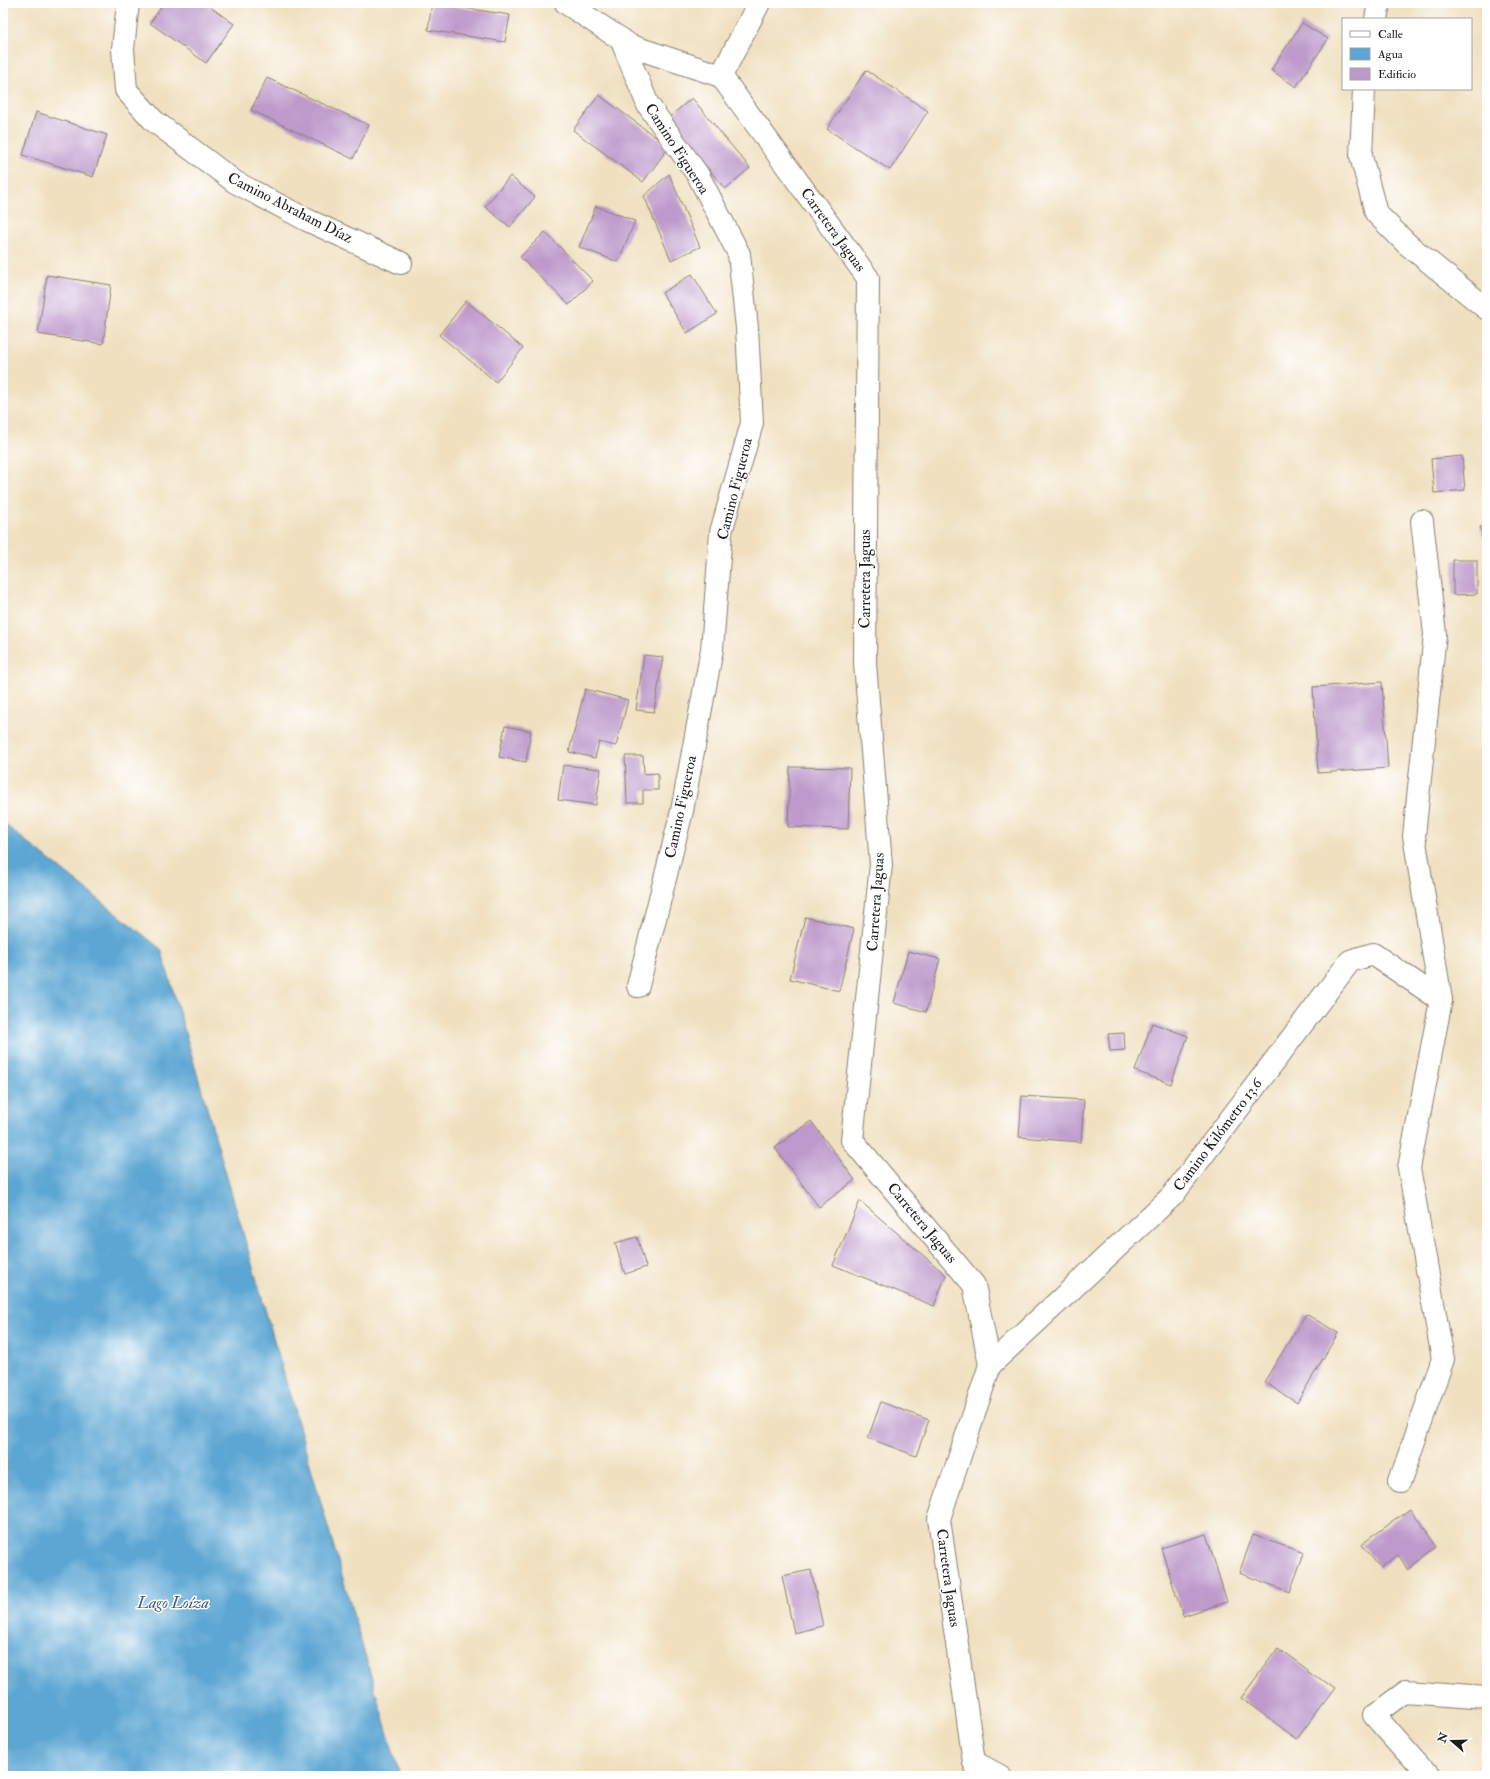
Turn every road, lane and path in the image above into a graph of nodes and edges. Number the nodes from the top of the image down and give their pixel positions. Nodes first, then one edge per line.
1 (128, 3) edge
2 (566, 3) edge
3 (759, 3) edge
4 (1379, 3) edge
5 (1376, 18) edge
6 (621, 39) junction
7 (721, 76) junction
8 (1364, 90) edge
9 (401, 263) dead end
10 (1487, 309) edge
11 (1422, 521) dead end
12 (638, 986) dead end
13 (1441, 1000) junction
14 (990, 1365) junction
15 (1400, 1481) dead end
16 (1487, 1698) edge
17 (977, 1769) edge
18 (1000, 1776) edge
19 (1428, 1776) edge

1 - 9 street, Camino Abraham Díaz
2 - 6 street
3 - 7 street
4 - 5 street
6 - 7 street
6 - 12 street, Camino Figueroa
7 - 14 street, Carretera Jaguas
8 - 10 street
11 - 13 street
13 - 14 street, Camino Kilómetro 13.6
13 - 15 street
14 - 17 street, Carretera Jaguas
16 - 19 street
17 - 18 street

